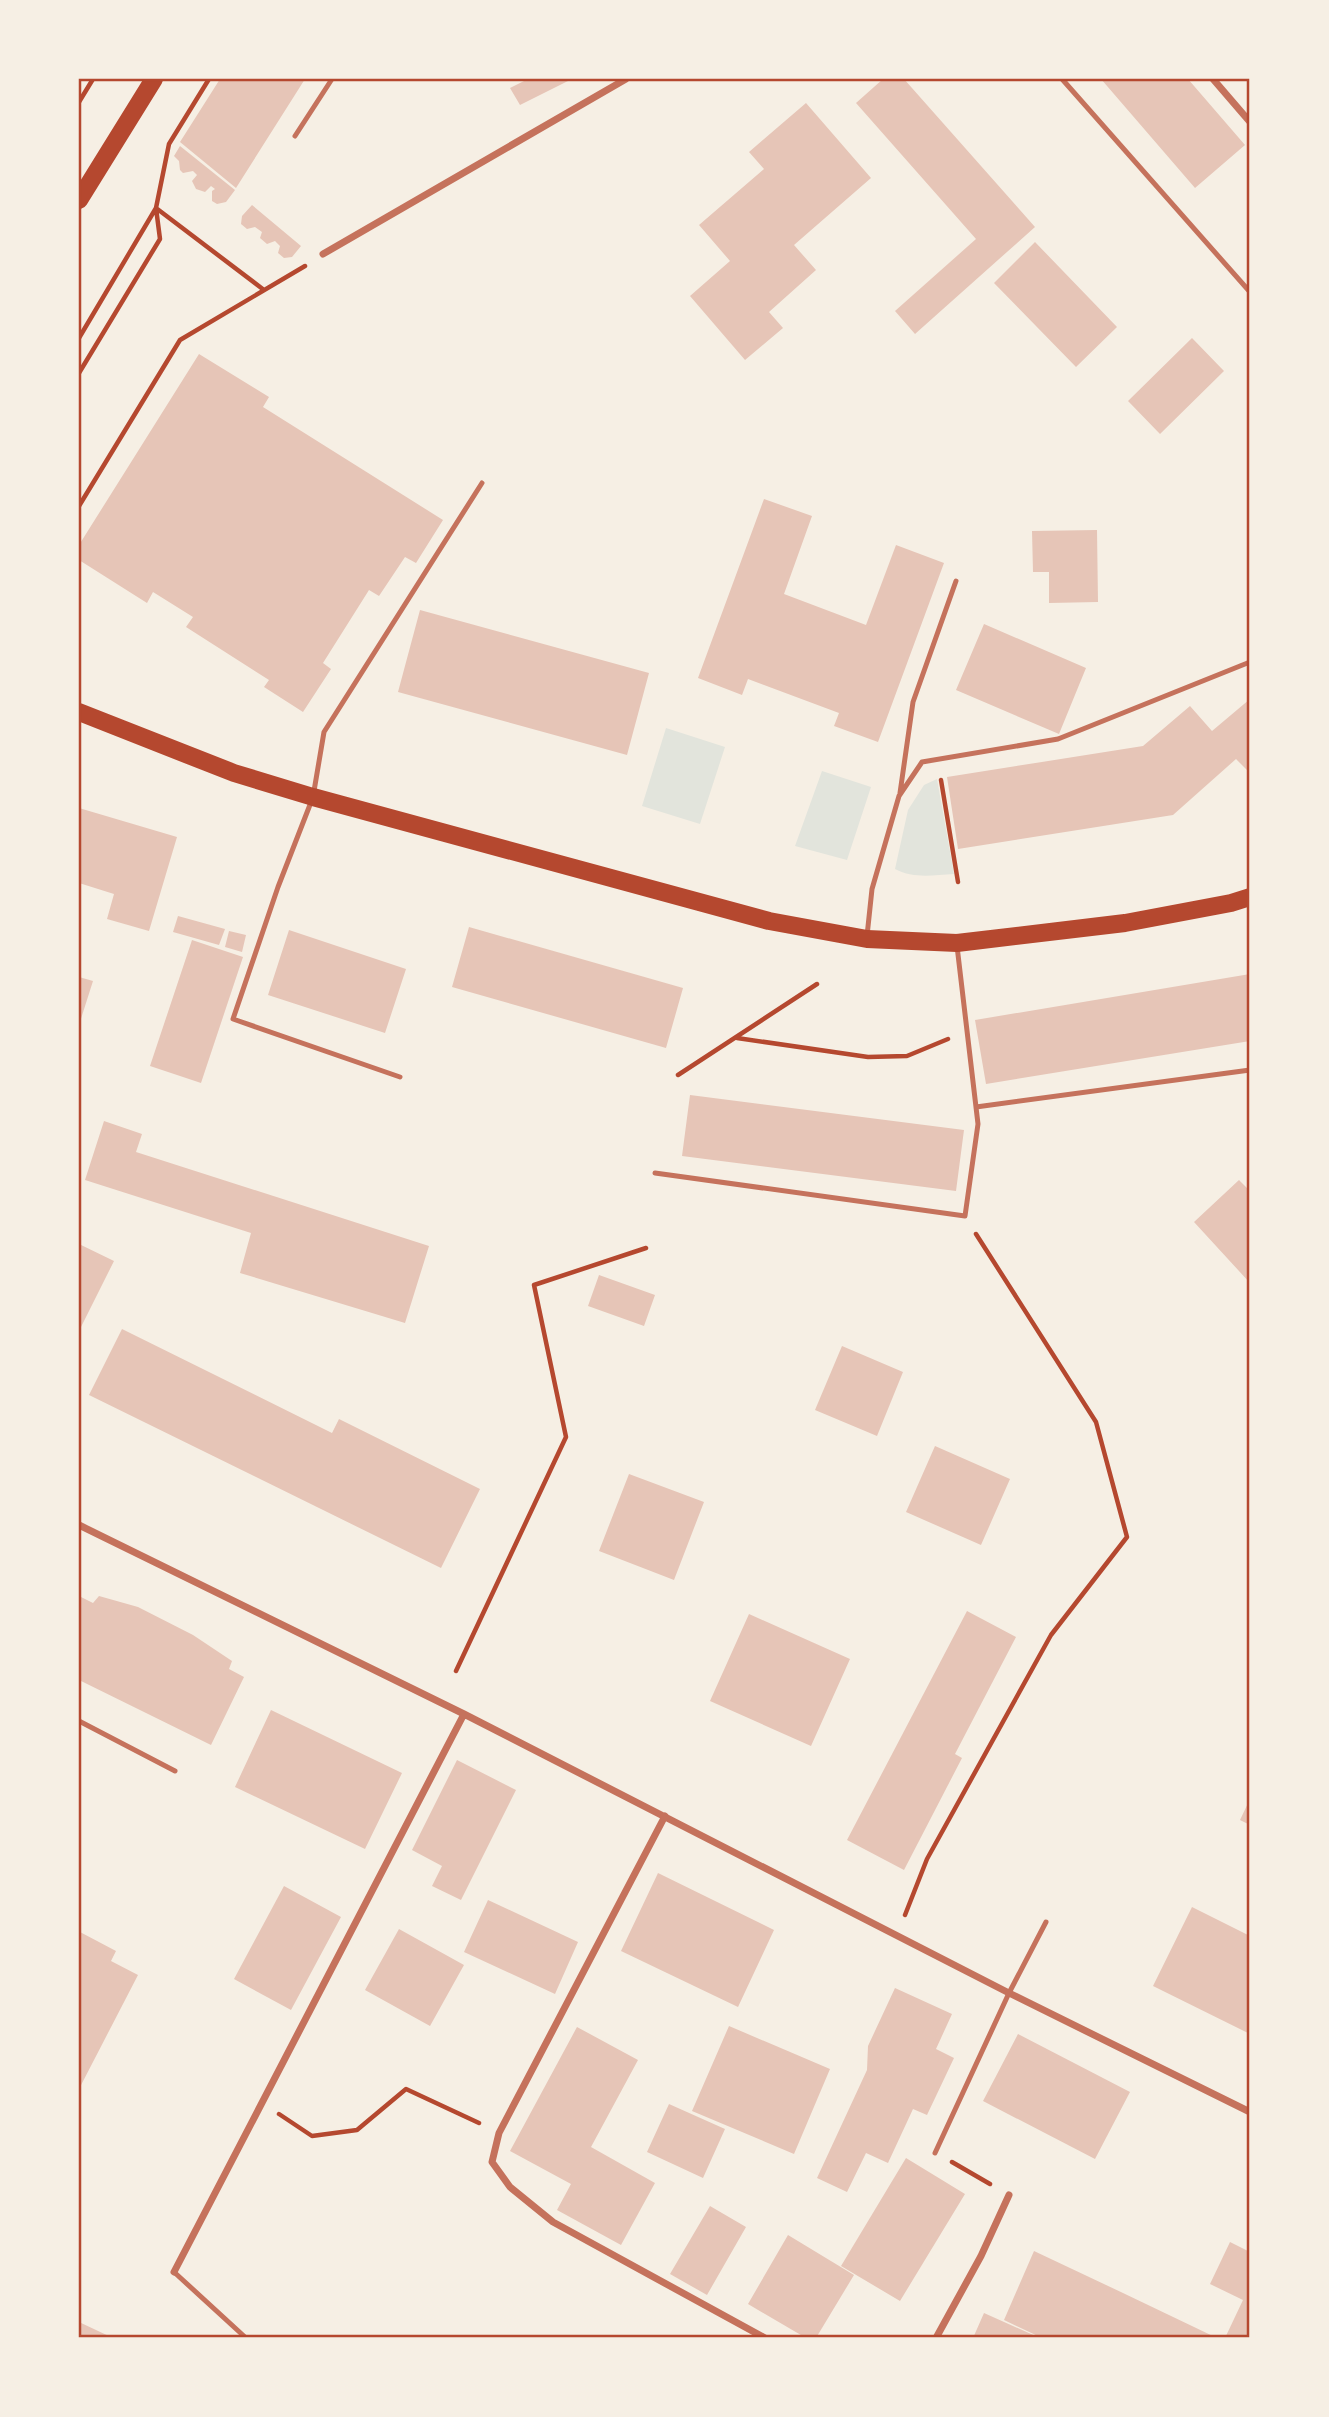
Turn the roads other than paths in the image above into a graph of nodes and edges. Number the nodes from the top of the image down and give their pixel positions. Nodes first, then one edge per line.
1 (154, 79) edge
2 (332, 79) edge
3 (626, 79) edge
4 (1062, 79) edge
5 (1213, 79) edge
6 (1250, 122) edge
7 (295, 136) dead end
8 (79, 200) edge
9 (323, 254) road end
10 (1250, 292) edge
11 (482, 483) dead end
12 (956, 581) dead end
13 (1250, 662) edge
14 (79, 712) edge
15 (899, 796) junction
16 (313, 797) junction
17 (1250, 897) edge
18 (867, 939) junction
19 (957, 943) junction
20 (1250, 1070) edge
21 (400, 1077) dead end
22 (976, 1107) junction
23 (655, 1173) dead end
24 (79, 1525) edge
25 (464, 1714) junction
26 (79, 1721) edge
27 (175, 1771) dead end
28 (664, 1816) junction
29 (1046, 1922) dead end
30 (1009, 1993) junction
31 (1250, 2112) edge
32 (935, 2153) road end
33 (1009, 2195) road end
34 (174, 2272) joint
35 (246, 2338) edge
36 (765, 2338) edge
37 (936, 2338) edge

1 - 8 main road
2 - 7 lane
3 - 9 street
4 - 10 lane
5 - 6 street
11 - 16 lane
12 - 15 lane
13 - 15 lane
14 - 16 main road
15 - 18 lane
16 - 18 main road
16 - 21 lane
17 - 19 main road
18 - 19 main road
19 - 22 lane
20 - 22 lane
22 - 23 lane
24 - 25 street
25 - 28 street
25 - 34 street
26 - 27 lane
28 - 30 street
28 - 36 street
29 - 30 lane
30 - 31 street
30 - 32 lane
33 - 37 street
34 - 35 lane

